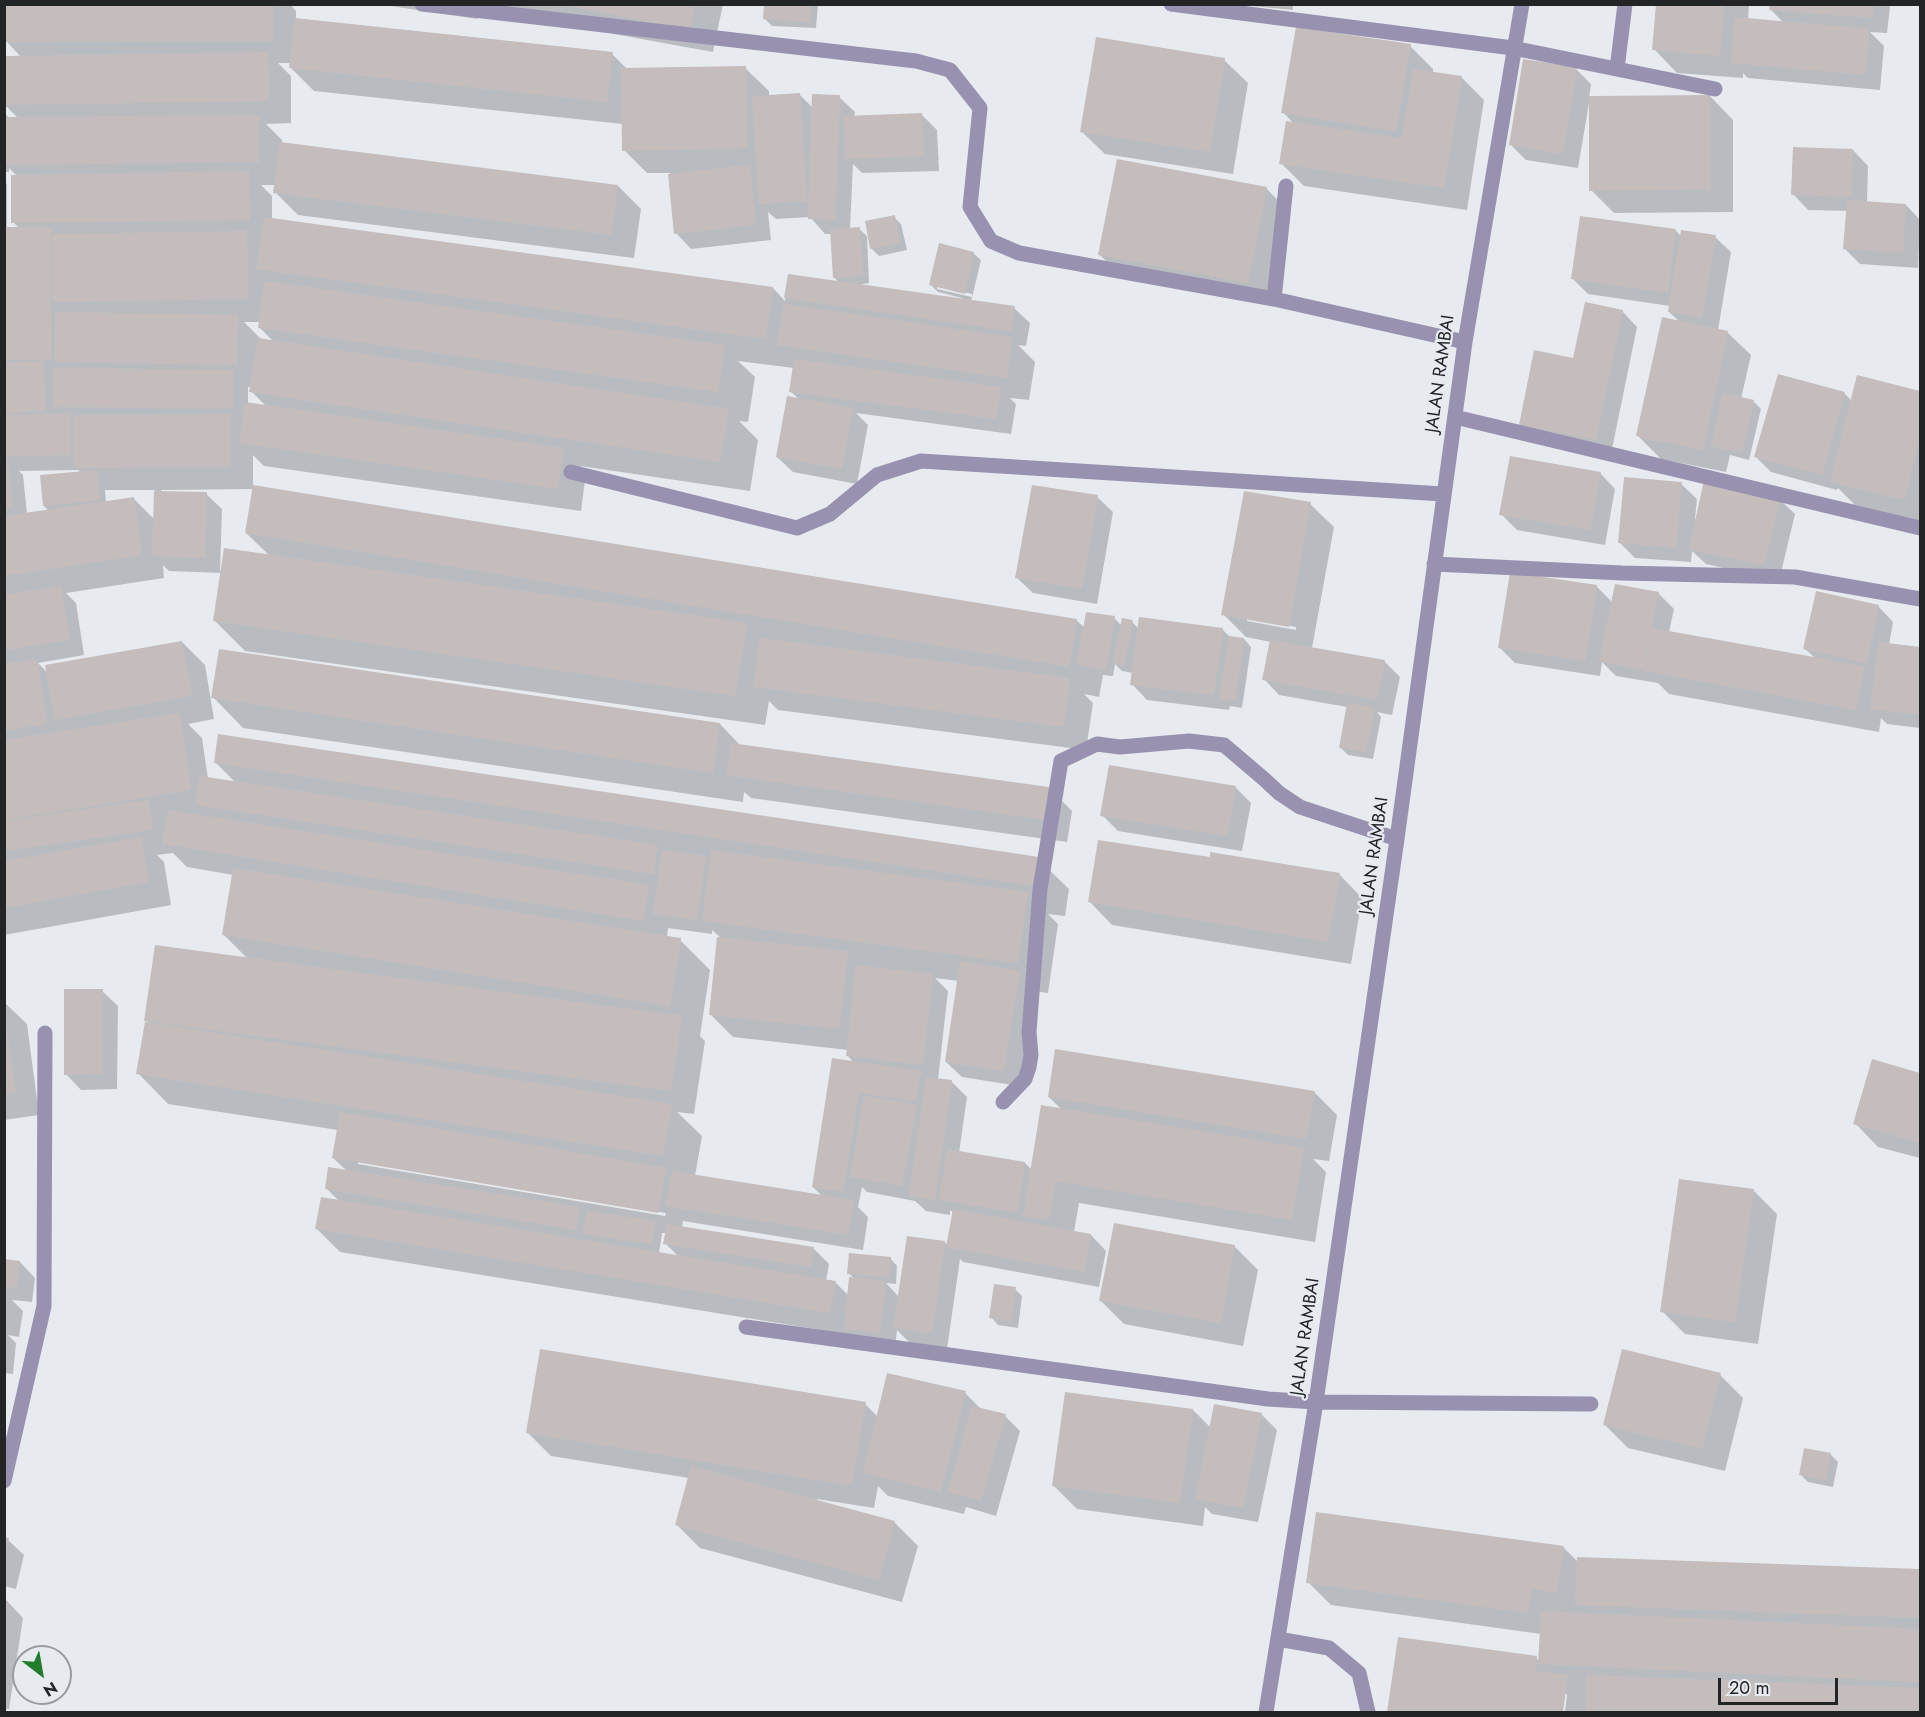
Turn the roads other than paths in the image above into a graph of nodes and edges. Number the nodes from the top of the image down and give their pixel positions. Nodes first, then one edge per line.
1 (422, 4) edge
2 (1170, 4) edge
3 (1522, 4) edge
4 (1625, 4) edge
5 (1513, 48) junction
6 (1617, 69) junction
7 (1715, 89) dead end
8 (1286, 186) dead end
9 (1274, 299) junction
10 (1465, 342) junction
11 (1455, 417) junction
12 (571, 472) dead end
13 (1443, 494) junction
14 (1920, 528) edge
15 (1434, 564) junction
16 (1920, 599) edge
17 (1397, 839) junction
18 (45, 1033) dead end
19 (1003, 1102) dead end
20 (746, 1327) dead end
21 (1316, 1402) junction
22 (1591, 1404) dead end
23 (4, 1481) edge
24 (1278, 1639) junction
25 (1266, 1713) edge
26 (1368, 1713) edge

1 - 9 street
2 - 5 street
3 - 5 street, JALAN RAMBAI
4 - 6 street
5 - 6 street
5 - 10 street, JALAN RAMBAI
6 - 7 street
8 - 9 street
9 - 10 street
10 - 11 street, JALAN RAMBAI
11 - 13 street, JALAN RAMBAI
11 - 14 street
12 - 13 street
13 - 15 street, JALAN RAMBAI
15 - 16 street
15 - 17 street, JALAN RAMBAI
17 - 19 street
17 - 21 street, JALAN RAMBAI
18 - 23 street
20 - 21 street
21 - 22 street
21 - 24 street, JALAN RAMBAI
24 - 25 street, JALAN RAMBAI
24 - 26 street

